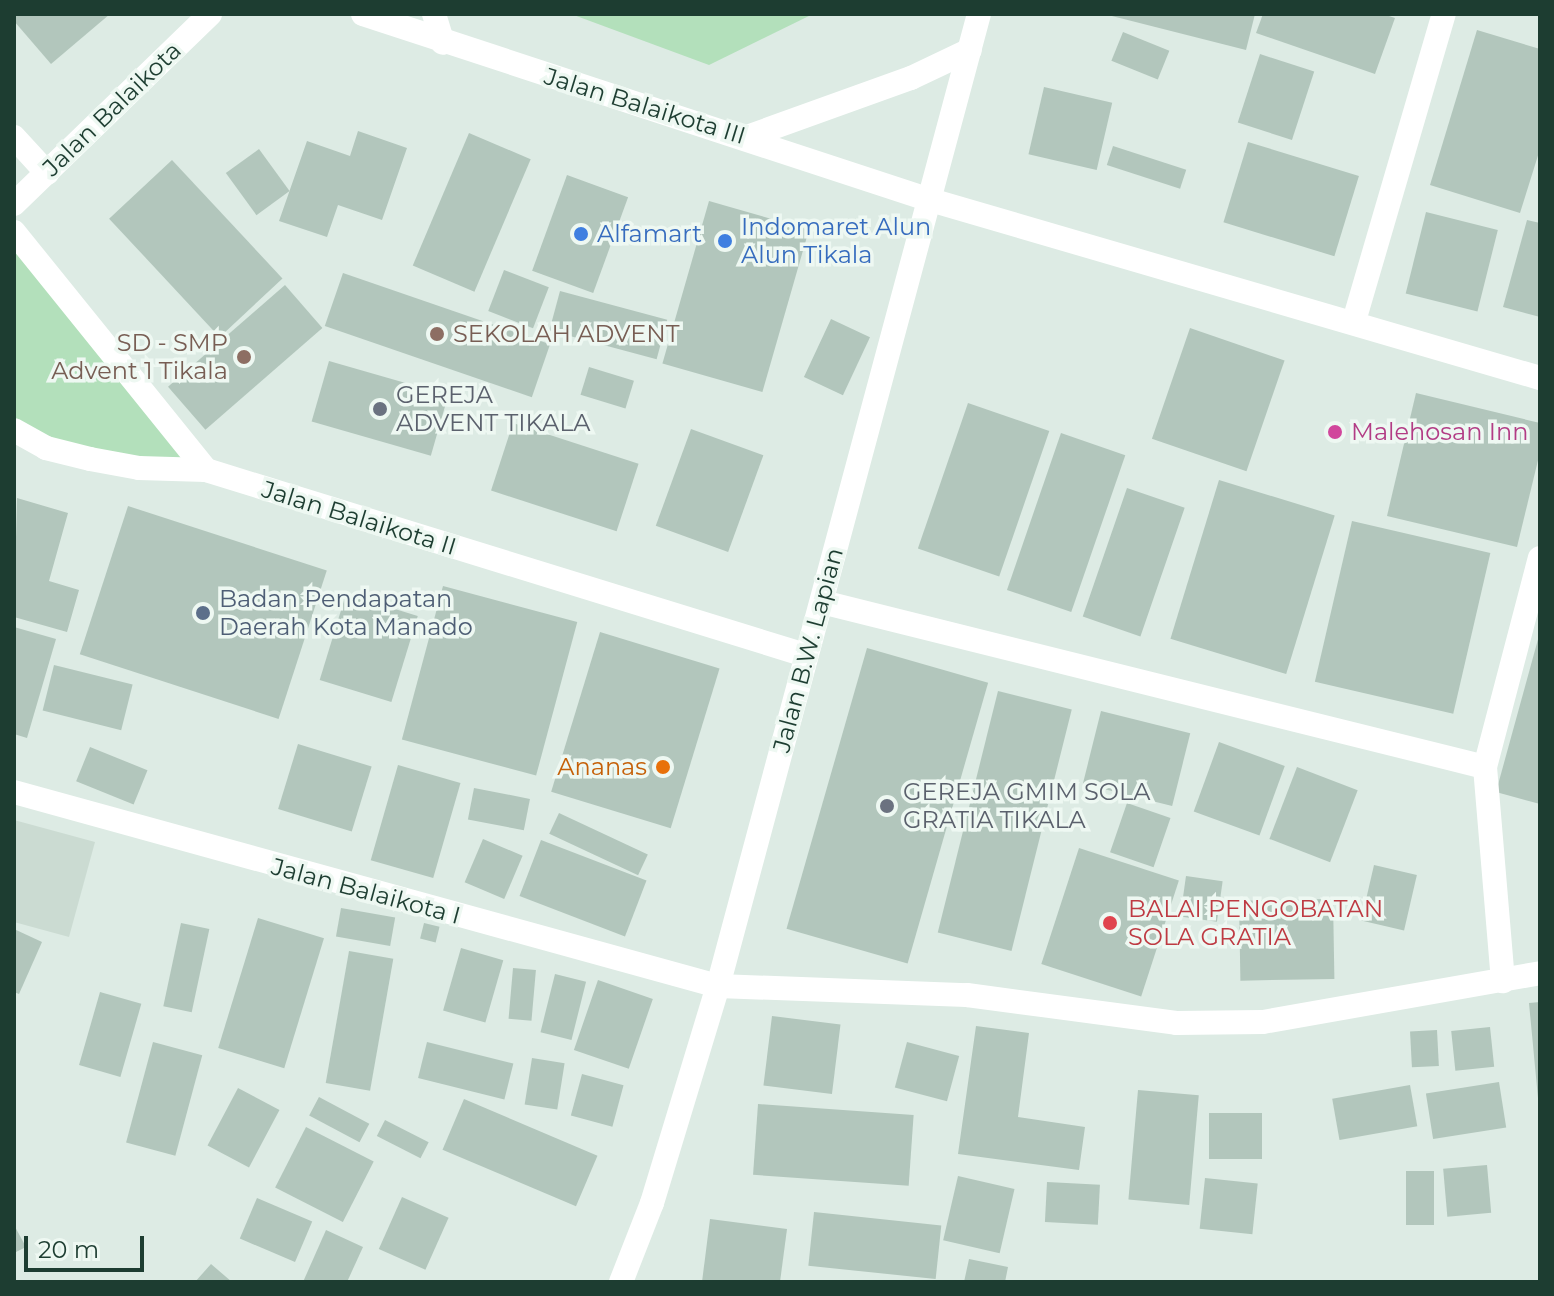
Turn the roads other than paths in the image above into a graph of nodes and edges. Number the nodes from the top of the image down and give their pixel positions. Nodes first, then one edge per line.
1 (210, 14) edge
2 (363, 14) edge
3 (434, 14) edge
4 (979, 14) edge
5 (1444, 14) edge
6 (443, 43) junction
7 (970, 50) junction
8 (14, 137) edge
9 (747, 137) junction
10 (47, 173) junction
11 (927, 199) junction
12 (14, 204) edge
13 (14, 232) edge
14 (1354, 321) junction
15 (1540, 378) edge
16 (14, 430) edge
17 (206, 470) junction
18 (1540, 558) edge
19 (822, 602) junction
20 (805, 655) junction
21 (1485, 767) junction
22 (14, 792) edge
23 (1540, 973) edge
24 (1503, 981) junction
25 (718, 986) junction
26 (621, 1282) edge

1 - 10 street, Jalan Balaikota
2 - 6 street, Jalan Balaikota III
3 - 6 street
4 - 7 street, Jalan B.W. Lapian
5 - 14 street
6 - 9 street, Jalan Balaikota III
7 - 9 street
7 - 11 street, Jalan B.W. Lapian
8 - 10 street
9 - 11 street, Jalan Balaikota III
10 - 12 street, Jalan Balaikota
11 - 14 street, Jalan Balaikota III
11 - 19 street, Jalan B.W. Lapian
13 - 17 street
14 - 15 street, Jalan Balaikota III
16 - 17 street, Jalan Balaikota II
17 - 20 street, Jalan Balaikota II
18 - 21 street
19 - 20 street, Jalan B.W. Lapian
19 - 21 street
20 - 25 street, Jalan B.W. Lapian
21 - 24 street
22 - 25 street, Jalan Balaikota I
23 - 24 street, Jalan Balaikota I
24 - 25 street, Jalan Balaikota I
25 - 26 street, Jalan B.W. Lapian

